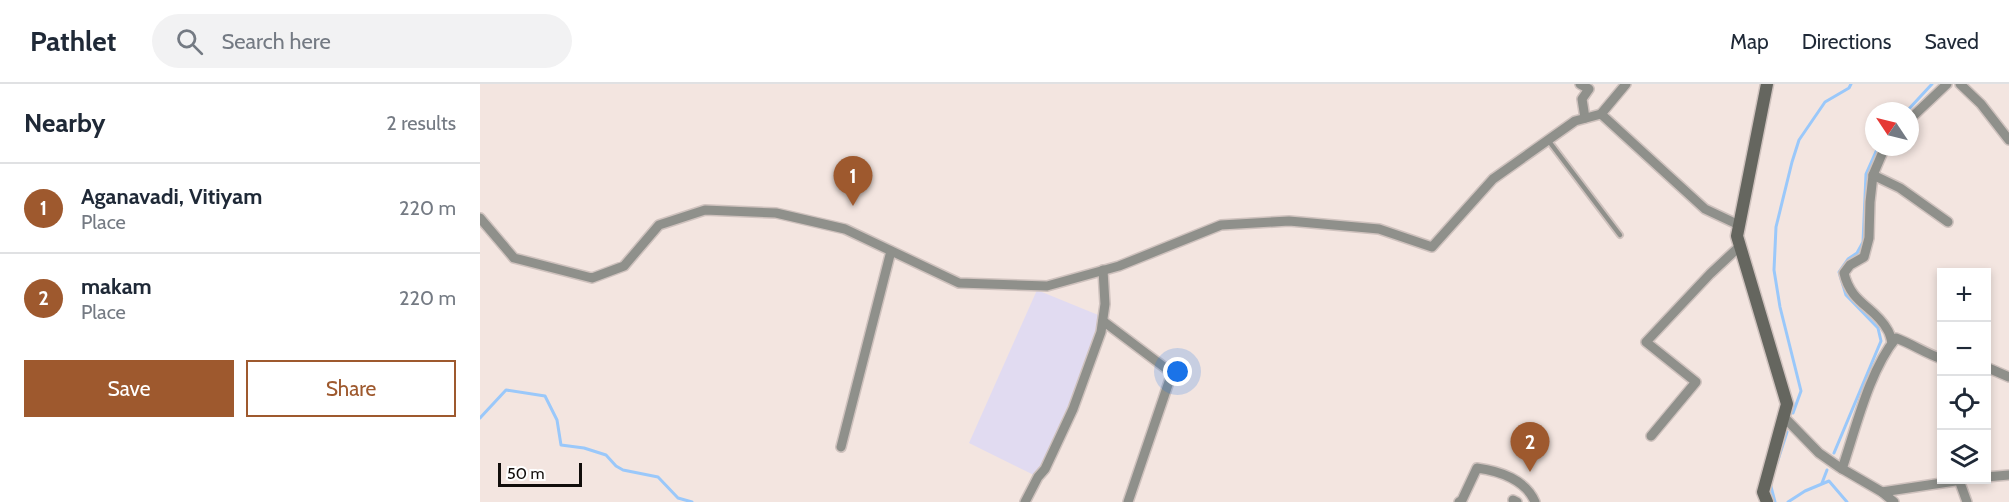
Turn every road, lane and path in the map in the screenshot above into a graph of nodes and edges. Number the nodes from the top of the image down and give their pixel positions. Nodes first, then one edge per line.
1 (1580, 84) edge
2 (1626, 84) edge
3 (1767, 84) edge
4 (1947, 84) edge
5 (1960, 84) edge
6 (1919, 110) edge
7 (1601, 114) junction
8 (1584, 118) junction
9 (1548, 140) junction
10 (2009, 141) edge
11 (1881, 156) edge
12 (1873, 175) junction
13 (480, 218) edge
14 (1948, 222) dead end
15 (1739, 225) junction
16 (1620, 235) dead end
17 (1740, 246) junction
18 (891, 251) junction
19 (1103, 270) junction
20 (1103, 321) junction
21 (1892, 343) junction
22 (1937, 358) edge
23 (1991, 369) edge
24 (2009, 377) edge
25 (1783, 416) junction
26 (1652, 436) dead end
27 (841, 447) dead end
28 (1842, 469) junction
29 (2009, 475) edge
30 (1991, 477) edge
31 (1937, 484) edge
32 (1962, 484) edge
33 (1882, 492) junction
34 (1025, 502) edge
35 (1128, 502) edge
36 (1460, 502) edge
37 (1535, 502) edge
38 (1767, 502) edge
39 (1894, 502) edge
40 (1966, 502) edge

1 - 8 street
2 - 7 street
3 - 15 main road
4 - 6 street
5 - 10 street
7 - 8 street
7 - 15 street
8 - 9 street
9 - 16 lane
9 - 19 street
11 - 12 street
12 - 14 street
12 - 21 street
13 - 18 street
15 - 17 main road
17 - 25 main road
17 - 26 street
18 - 19 street
18 - 27 street
19 - 20 street
20 - 34 street
20 - 35 street
21 - 22 street
21 - 28 street
23 - 24 street
25 - 28 street
25 - 38 main road
28 - 33 street
29 - 30 street
31 - 33 street
32 - 40 street
33 - 39 street
36 - 37 street

